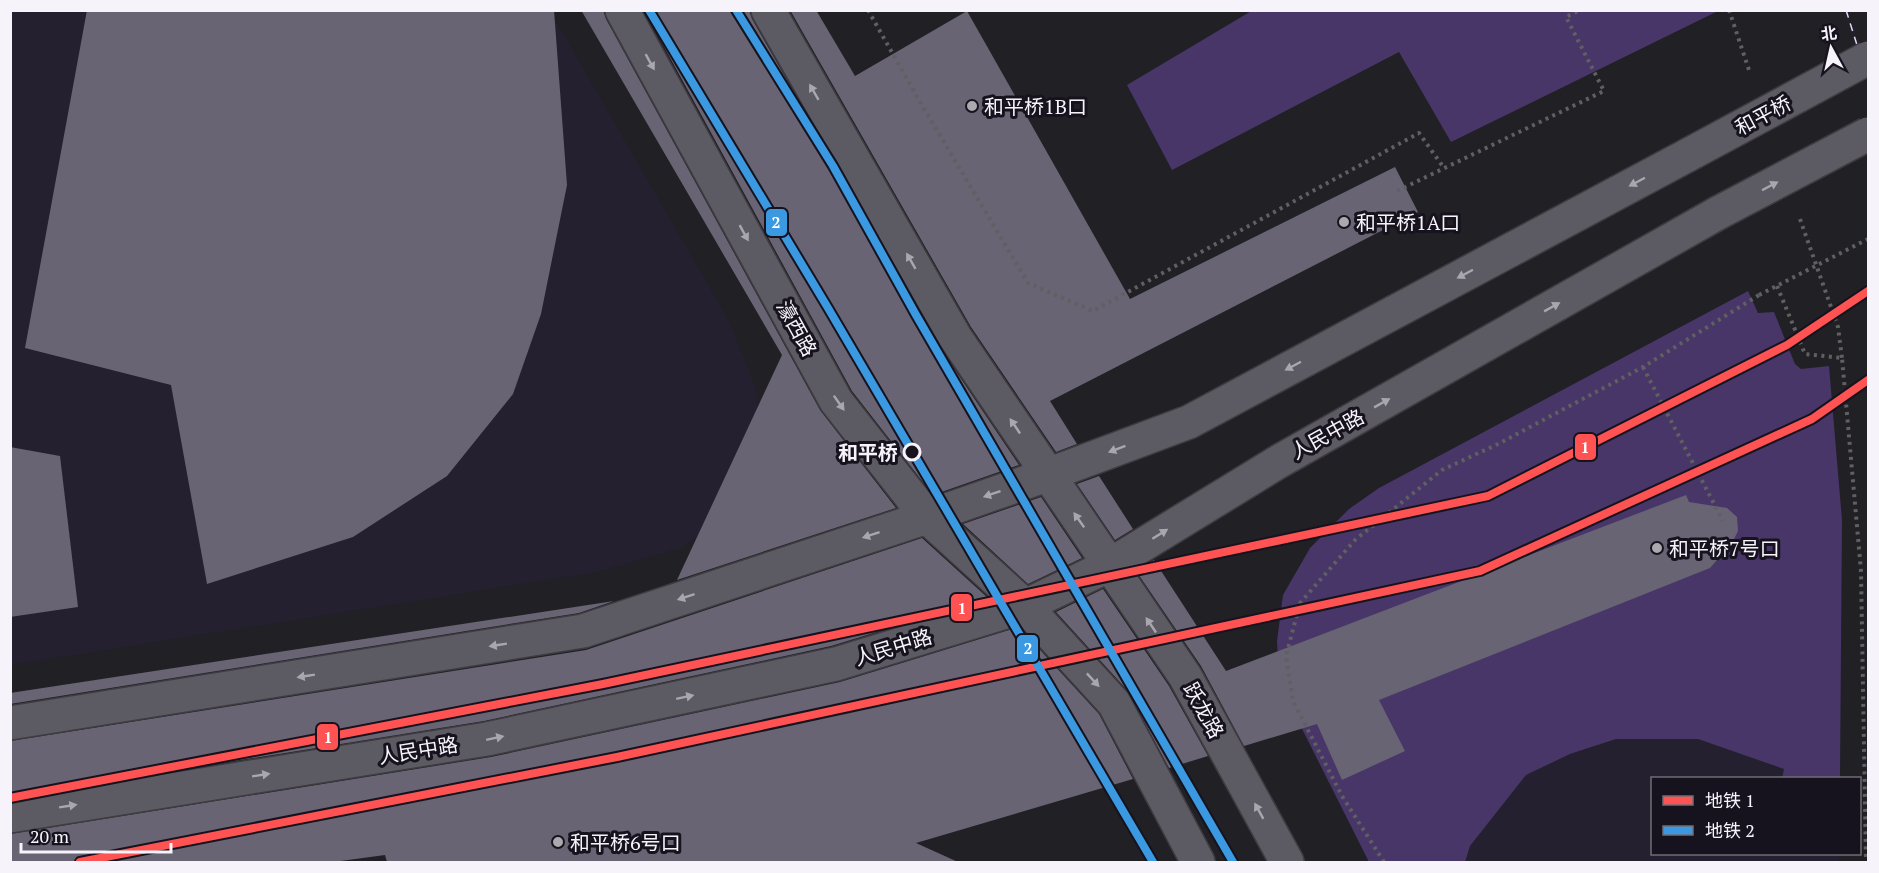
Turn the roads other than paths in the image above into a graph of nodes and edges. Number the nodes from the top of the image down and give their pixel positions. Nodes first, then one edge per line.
1 (622, 10) edge
2 (768, 10) edge
3 (1869, 58) edge
4 (1869, 134) edge
5 (1047, 475) junction
6 (927, 517) junction
7 (1110, 565) junction
8 (1025, 606) junction
9 (10, 723) edge
10 (10, 816) edge
11 (1198, 862) edge
12 (1287, 862) edge

1 -> 6 main road, 濠西路
5 -> 2 main road
3 -> 5 main road, 和平桥, bridge
7 -> 4 main road, 人民中路, bridge
5 -> 6 main road
7 -> 5 main road
6 - 8 main road, 濠西路
6 -> 9 main road
7 - 8 main road, 人民中路
12 -> 7 main road, 跃龙路
10 -> 8 main road, 人民中路
8 -> 11 main road

